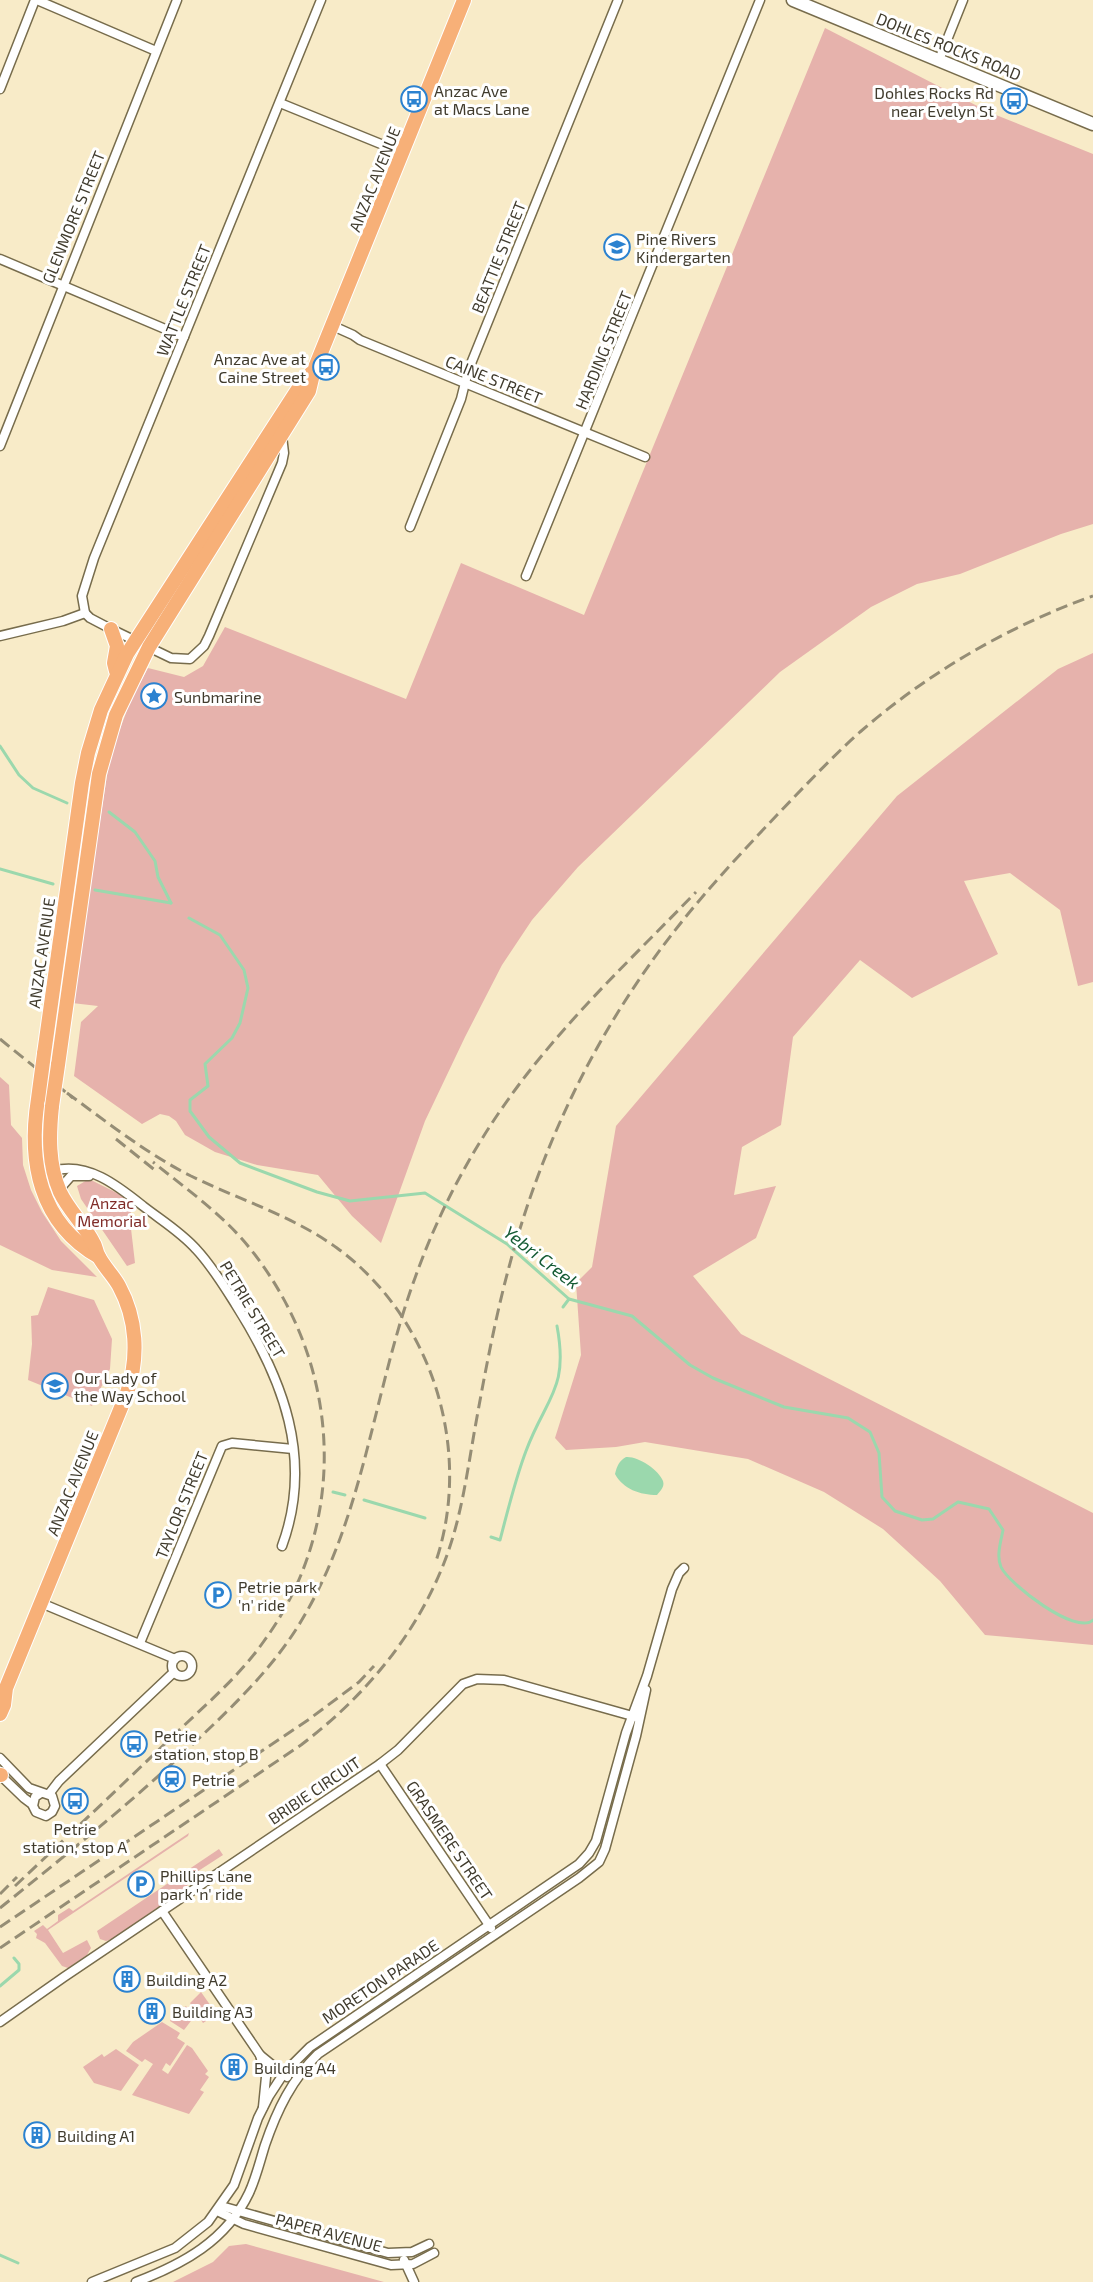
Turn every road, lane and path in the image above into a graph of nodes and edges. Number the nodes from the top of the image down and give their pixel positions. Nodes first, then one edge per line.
1 (36, 0) edge
2 (177, 0) edge
3 (321, 0) edge
4 (464, 0) edge
5 (618, 0) edge
6 (760, 0) edge
7 (793, 0) edge
8 (963, 0) edge
9 (156, 51) junction
10 (939, 60) junction
11 (0, 89) edge
12 (280, 103) junction
13 (1093, 124) edge
14 (403, 153) junction
15 (0, 259) edge
16 (62, 286) junction
17 (333, 326) junction
18 (184, 336) junction
19 (314, 370) junction
20 (465, 384) junction
21 (586, 433) junction
22 (282, 436) junction
23 (0, 446) edge
24 (645, 457) dead end
25 (410, 527) dead end
26 (526, 576) dead end
27 (85, 613) junction
28 (111, 629) junction
29 (0, 636) edge
30 (135, 640) junction
31 (149, 647) junction
32 (117, 673) junction
33 (53, 1171) junction
34 (95, 1175) junction
35 (42, 1190) junction
36 (60, 1192) junction
37 (99, 1257) junction
38 (293, 1449) junction
39 (282, 1546) dead end
40 (684, 1568) dead end
41 (41, 1603) junction
42 (140, 1643) junction
43 (175, 1659) junction
44 (174, 1672) junction
45 (3, 1691) edge
46 (0, 1714) edge
47 (636, 1717) junction
48 (0, 1758) edge
49 (380, 1764) junction
50 (0, 1775) edge
51 (45, 1793) junction
52 (32, 1804) junction
53 (162, 1911) junction
54 (489, 1925) junction
55 (495, 1933) junction
56 (0, 2022) edge
57 (260, 2055) junction
58 (284, 2073) junction
59 (291, 2086) junction
60 (263, 2108) junction
61 (219, 2208) junction
62 (238, 2211) junction
63 (232, 2219) junction
64 (429, 2244) dead end
65 (434, 2253) dead end
66 (402, 2254) junction
67 (405, 2265) junction
68 (92, 2282) edge
69 (136, 2282) edge
70 (414, 2282) edge

1 - 9 street
1 - 11 street
2 - 9 street, GLENMORE STREET
3 - 12 street, WATTLE STREET
4 - 14 highway, ANZAC AVENUE
5 - 20 street, BEATTIE STREET
6 - 21 street, HARDING STREET
7 - 10 main road, DOHLES ROCKS ROAD
8 - 10 street
9 - 16 street, GLENMORE STREET
10 - 13 main road, DOHLES ROCKS ROAD
12 - 14 street
12 - 18 street, WATTLE STREET
14 - 17 highway, ANZAC AVENUE
15 - 16 street
16 - 18 street
16 - 23 street, GLENMORE STREET
17 - 19 highway, ANZAC AVENUE
17 - 20 street, CAINE STREET
18 - 27 street, WATTLE STREET
19 - 22 highway, ANZAC AVENUE
19 - 30 highway, ANZAC AVENUE
20 - 21 street, CAINE STREET
20 - 25 street, BEATTIE STREET
21 - 24 street, CAINE STREET
21 - 26 street, HARDING STREET
22 - 31 highway, ANZAC AVENUE
22 - 31 street
27 - 28 street
27 - 29 street
28 - 30 street
28 - 32 highway
30 - 31 street
30 - 32 highway, ANZAC AVENUE
31 - 33 highway, ANZAC AVENUE, bridge
32 - 35 highway, ANZAC AVENUE, bridge
33 - 34 street, PETRIE STREET
33 - 35 street
33 - 36 highway, ANZAC AVENUE
34 - 36 street
34 - 38 street, PETRIE STREET
35 - 37 highway, ANZAC AVENUE
36 - 37 highway, ANZAC AVENUE
37 - 41 highway, ANZAC AVENUE
38 - 39 street, PETRIE STREET
38 - 42 street, TAYLOR STREET
40 - 47 street, MORETON PARADE
41 - 42 street
41 - 45 highway, ANZAC AVENUE
42 - 43 street
43 - 44 street
43 - 44 street
44 - 51 street
45 - 46 highway, ANZAC AVENUE
47 - 49 street, BRIBIE CIRCUIT
47 - 54 street, MORETON PARADE
47 - 55 street, MORETON PARADE
48 - 51 street
49 - 53 street, BRIBIE CIRCUIT
49 - 54 street, GRASMERE STREET
50 - 52 street
51 - 52 street
51 - 52 street
53 - 56 street, BRIBIE CIRCUIT
53 - 57 street
54 - 55 street, GRASMERE STREET
54 - 58 street, MORETON PARADE
55 - 59 street, MORETON PARADE
57 - 58 street
57 - 60 street
58 - 59 street
58 - 60 street, MORETON PARADE
59 - 62 street, MORETON PARADE
60 - 61 street, MORETON PARADE
61 - 62 street, PAPER AVENUE
61 - 63 street, PAPER AVENUE
61 - 68 street, MORETON PARADE
62 - 63 street, MORETON PARADE
62 - 66 street, PAPER AVENUE
63 - 67 street, PAPER AVENUE
63 - 69 street, MORETON PARADE
64 - 66 street, PAPER AVENUE
65 - 67 street
66 - 67 street
67 - 70 street

